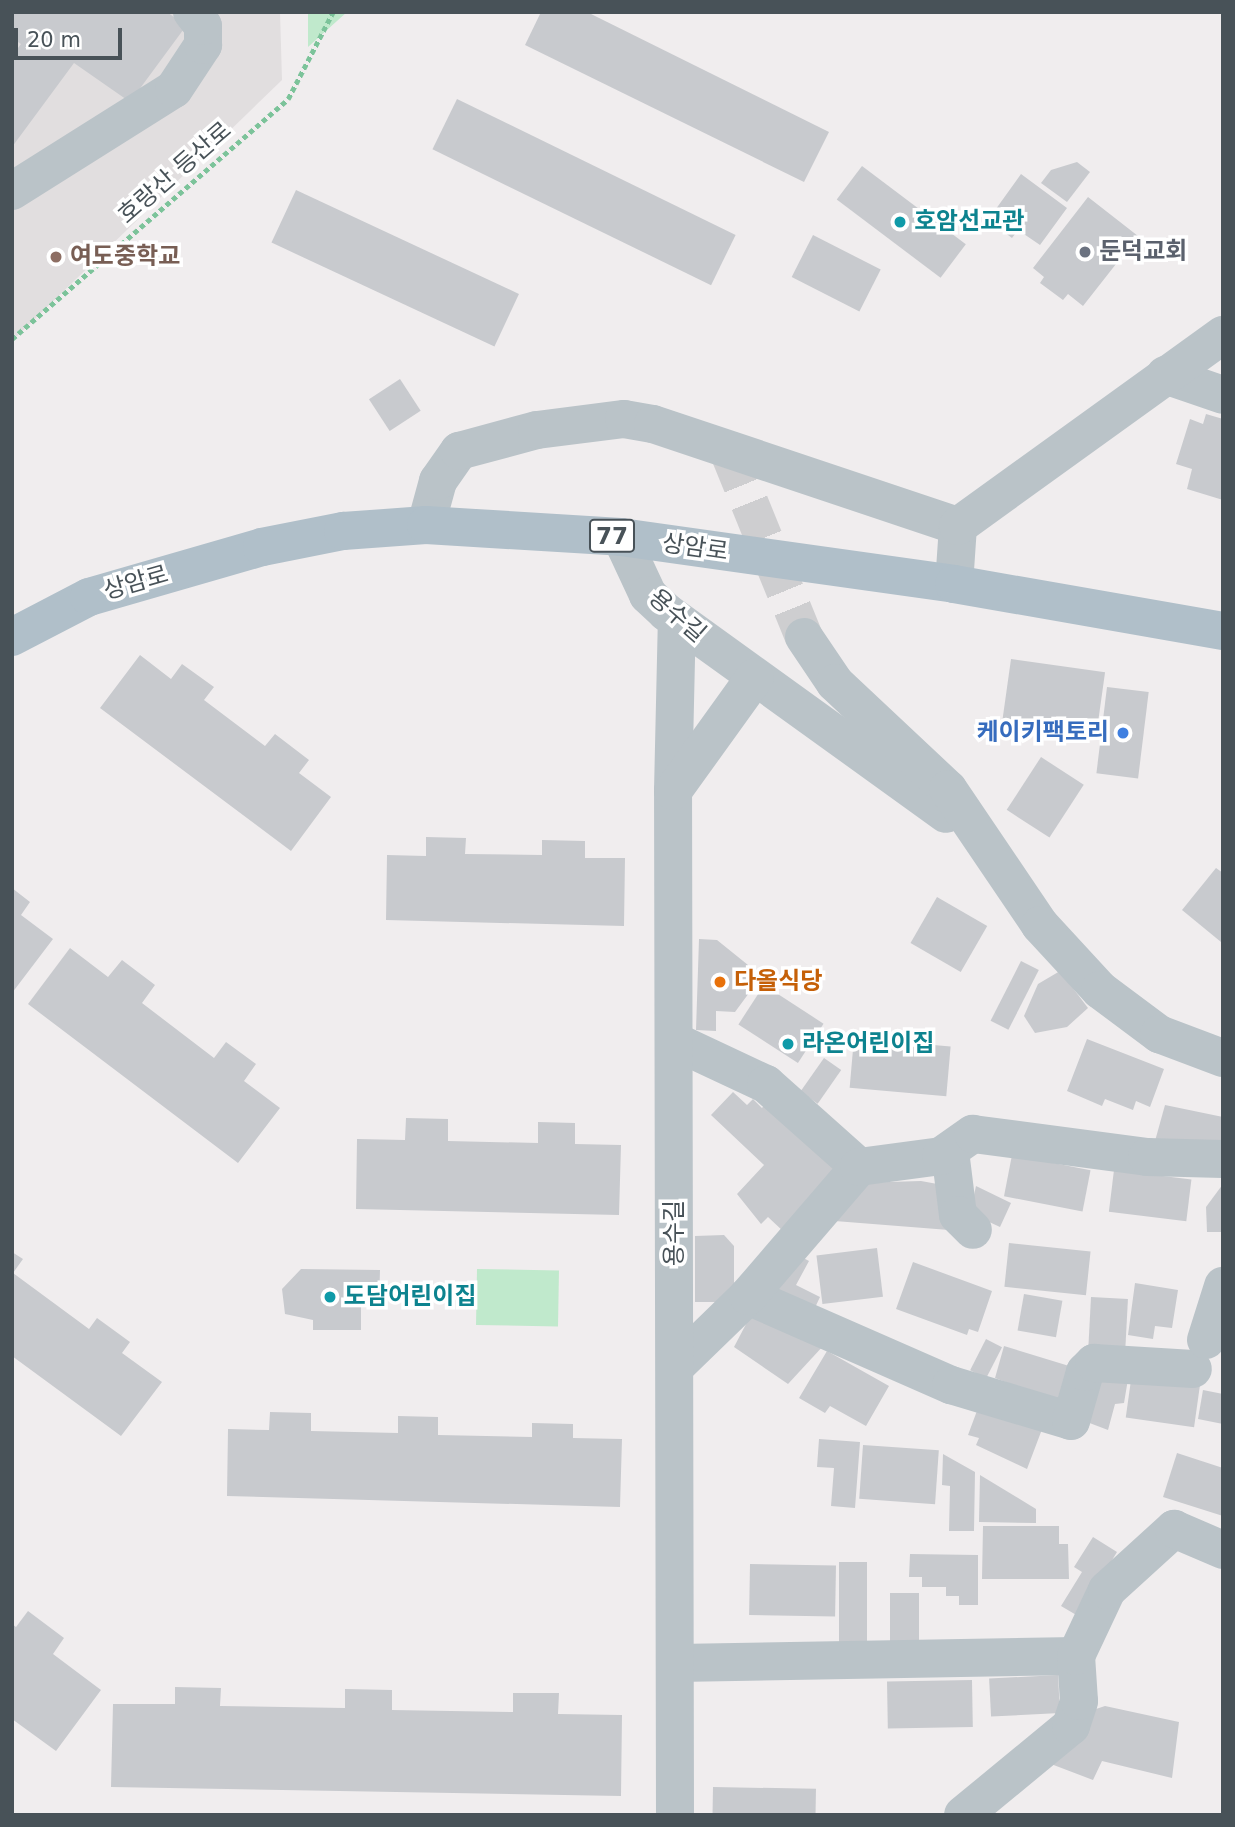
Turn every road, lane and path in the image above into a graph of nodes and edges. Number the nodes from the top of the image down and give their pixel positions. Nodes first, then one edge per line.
1 (192, 12) edge
2 (333, 12) edge
3 (12, 191) edge
4 (1223, 335) edge
5 (12, 339) edge
6 (1165, 375) junction
7 (1223, 395) edge
8 (426, 525) junction
9 (958, 526) junction
10 (621, 537) junction
11 (954, 584) junction
12 (677, 621) junction
13 (1223, 631) edge
14 (12, 637) edge
15 (804, 637) tunnel mouth
16 (755, 677) junction
17 (835, 683) junction
18 (808, 715) junction
19 (673, 791) junction
20 (984, 842) junction
21 (674, 1041) junction
22 (1223, 1058) edge
23 (950, 1151) junction
24 (1223, 1159) edge
25 (859, 1167) junction
26 (973, 1230) dead end
27 (1223, 1286) edge
28 (748, 1296) junction
29 (676, 1366) junction
30 (1223, 1550) edge
31 (1076, 1656) junction
32 (677, 1663) junction
33 (675, 1815) edge
34 (963, 1815) edge

1 - 3 street
2 - 5 path, 호랑산 등산로
4 - 6 street
6 - 7 street
6 - 9 street
8 - 9 street
8 - 10 main road, 상암로 / 77
8 - 14 main road, 상암로 / 77
9 - 11 street
10 - 11 main road, 상암로 / 77
10 - 12 street, 용수길
11 - 13 main road, 상암로 / 77
12 - 16 street, 용수길
12 - 19 street, 용수길
15 - 17 street
16 - 18 street, 용수길
16 - 19 street
17 - 18 street
17 - 20 street
18 - 20 street, 용수길
19 - 21 street, 용수길
20 - 22 street, 용수길
21 - 25 street
21 - 29 street, 용수길
23 - 24 street
23 - 25 street
23 - 26 street
25 - 28 street
27 - 28 street
28 - 29 street
29 - 32 street, 용수길
30 - 31 street
31 - 32 street
31 - 34 street
32 - 33 street, 용수길

